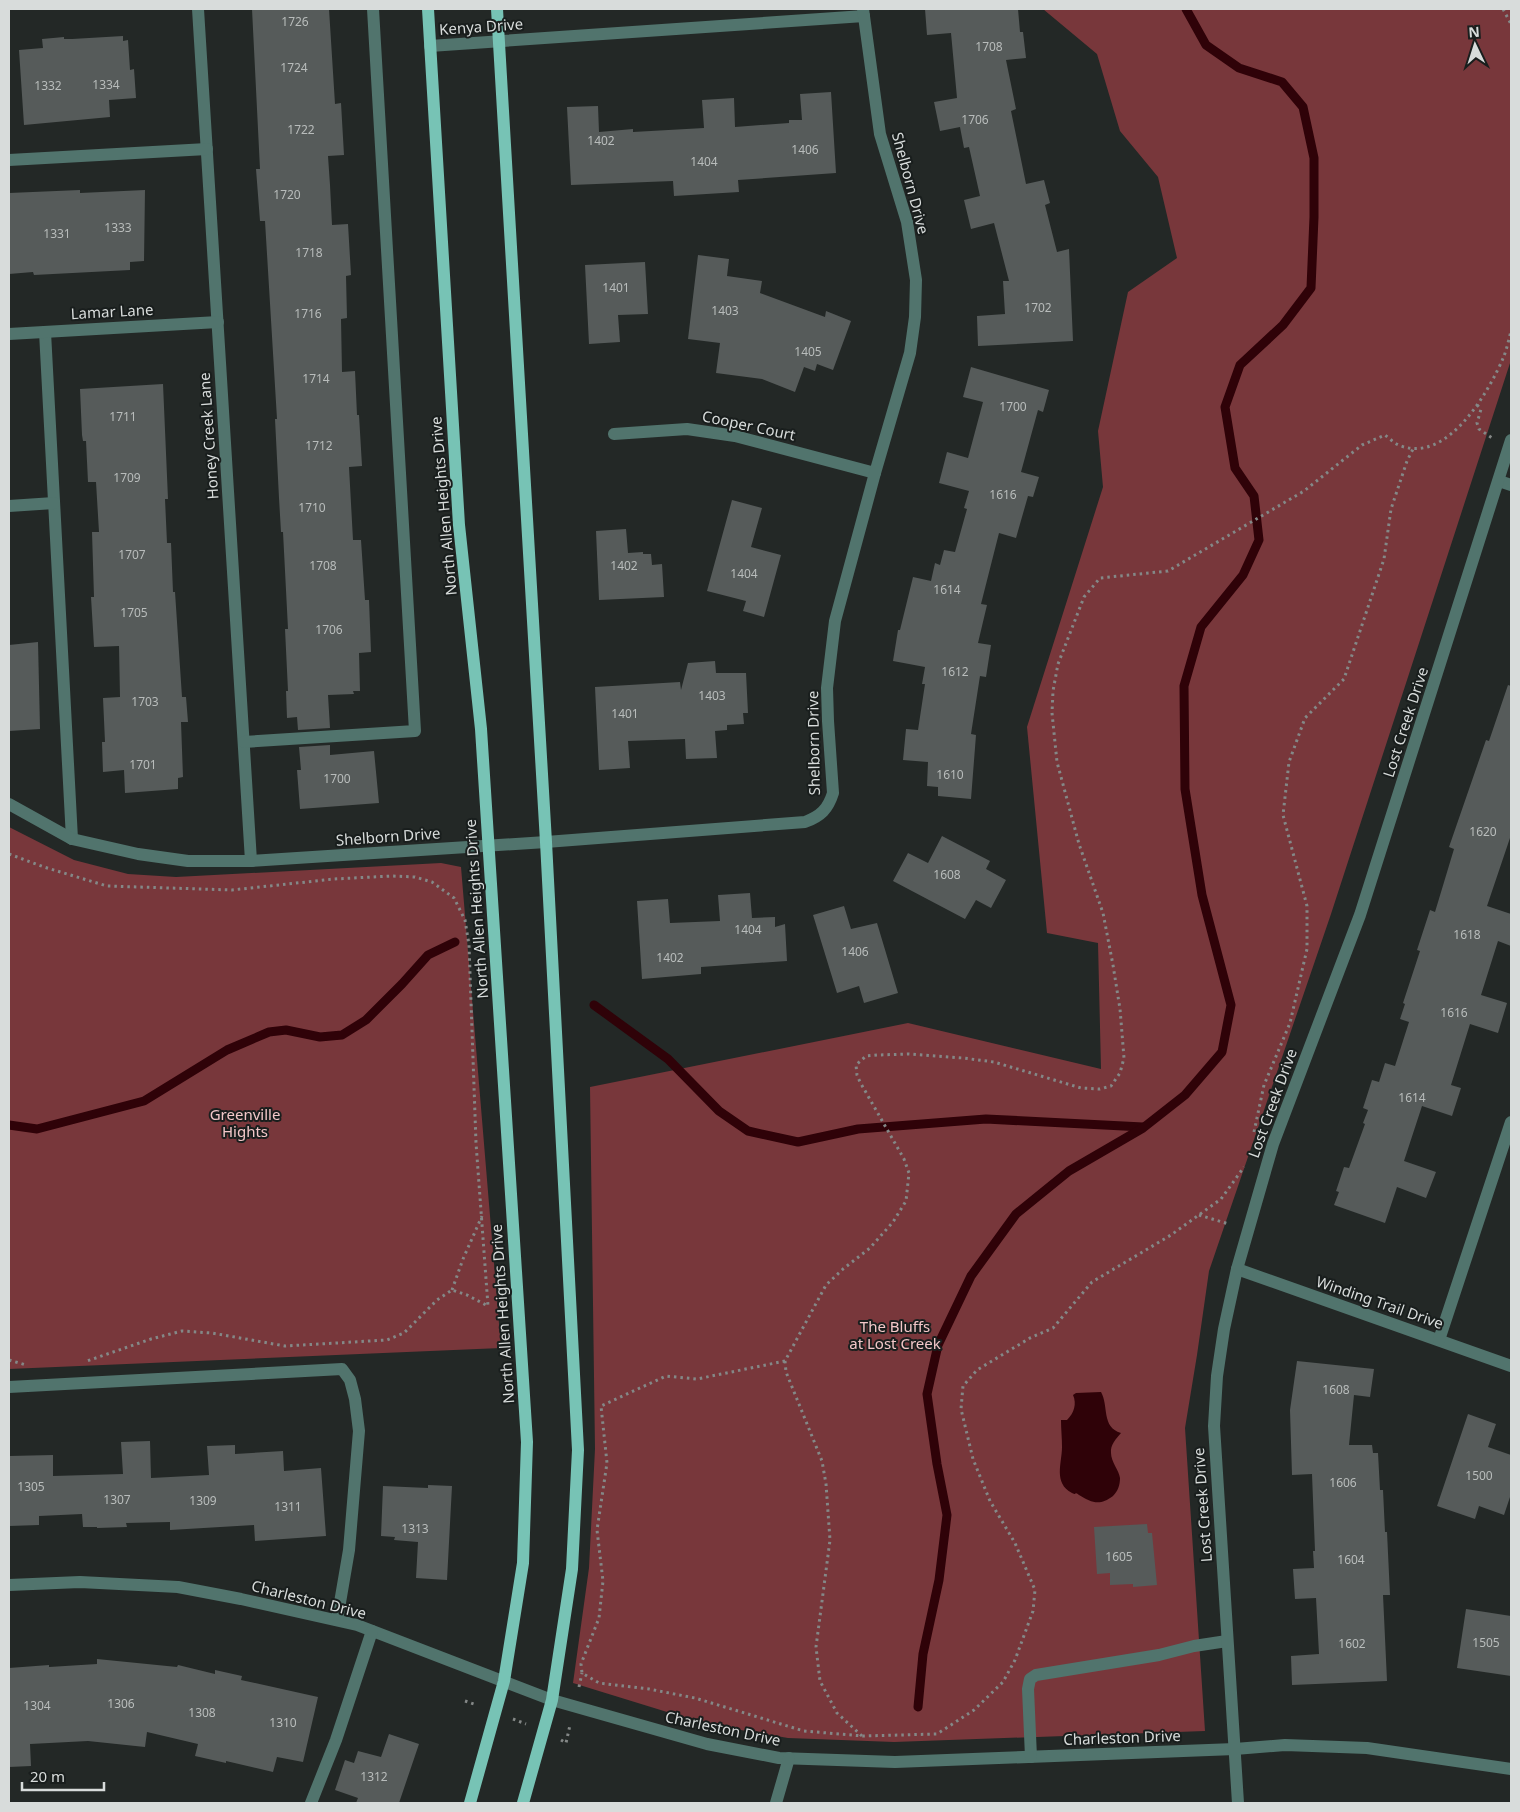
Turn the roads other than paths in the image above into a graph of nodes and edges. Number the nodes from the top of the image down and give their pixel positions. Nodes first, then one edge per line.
1 (198, 9) edge
2 (373, 9) edge
3 (428, 9) edge
4 (497, 9) edge
5 (864, 12) edge
6 (500, 41) junction
7 (430, 46) junction
8 (207, 148) junction
9 (9, 160) edge
10 (218, 322) junction
11 (45, 332) junction
12 (9, 334) edge
13 (614, 434) dead end
14 (1511, 442) edge
15 (875, 473) junction
16 (1499, 481) junction
17 (1511, 485) edge
18 (54, 503) junction
19 (9, 506) edge
20 (244, 742) junction
21 (9, 804) edge
22 (72, 839) junction
23 (546, 842) junction
24 (488, 846) junction
25 (251, 861) junction
26 (1511, 1122) edge
27 (1238, 1269) junction
28 (1439, 1340) junction
29 (1511, 1366) edge
30 (9, 1387) edge
31 (9, 1586) edge
32 (337, 1620) junction
33 (372, 1631) junction
34 (1227, 1641) junction
35 (504, 1681) junction
36 (552, 1700) junction
37 (1235, 1749) junction
38 (1031, 1757) junction
39 (789, 1758) junction
40 (1511, 1769) edge
41 (312, 1803) edge
42 (470, 1803) edge
43 (523, 1803) edge
44 (776, 1803) edge
45 (1238, 1803) edge

1 - 8 street, Honey Creek Lane
2 - 20 street
3 - 7 main road, North Allen Heights Drive
4 - 6 main road
5 - 6 street, Kenya Drive
5 - 15 street, Shelborn Drive
6 - 7 street, Kenya Drive
6 - 23 main road
7 - 24 main road, North Allen Heights Drive
8 - 9 street
8 - 10 street, Honey Creek Lane
10 - 11 street, Lamar Lane
10 - 20 street, Honey Creek Lane
11 - 12 street, Lamar Lane
11 - 18 street
13 - 15 street, Cooper Court
14 - 16 street, Lost Creek Drive
15 - 23 street, Shelborn Drive
16 - 17 street
16 - 27 street, Lost Creek Drive
18 - 19 street
18 - 22 street
20 - 25 street, Honey Creek Lane
21 - 22 street, Shelborn Drive
22 - 25 street, Shelborn Drive
23 - 24 street, Shelborn Drive
23 - 36 main road
24 - 25 street, Shelborn Drive
24 - 35 main road, North Allen Heights Drive
26 - 28 street
27 - 28 street, Winding Trail Drive
27 - 34 street, Lost Creek Drive
28 - 29 street, Winding Trail Drive
30 - 32 street
31 - 32 street, Charleston Drive
32 - 33 street, Charleston Drive
33 - 35 street, Charleston Drive
33 - 41 street
34 - 37 street, Lost Creek Drive
34 - 38 street
35 - 36 street, Charleston Drive
35 - 42 main road, North Allen Heights Drive
36 - 39 street, Charleston Drive
36 - 43 main road
37 - 38 street, Charleston Drive
37 - 40 street, Charleston Drive
37 - 45 street, Lost Creek Drive
38 - 39 street, Charleston Drive
39 - 44 street

